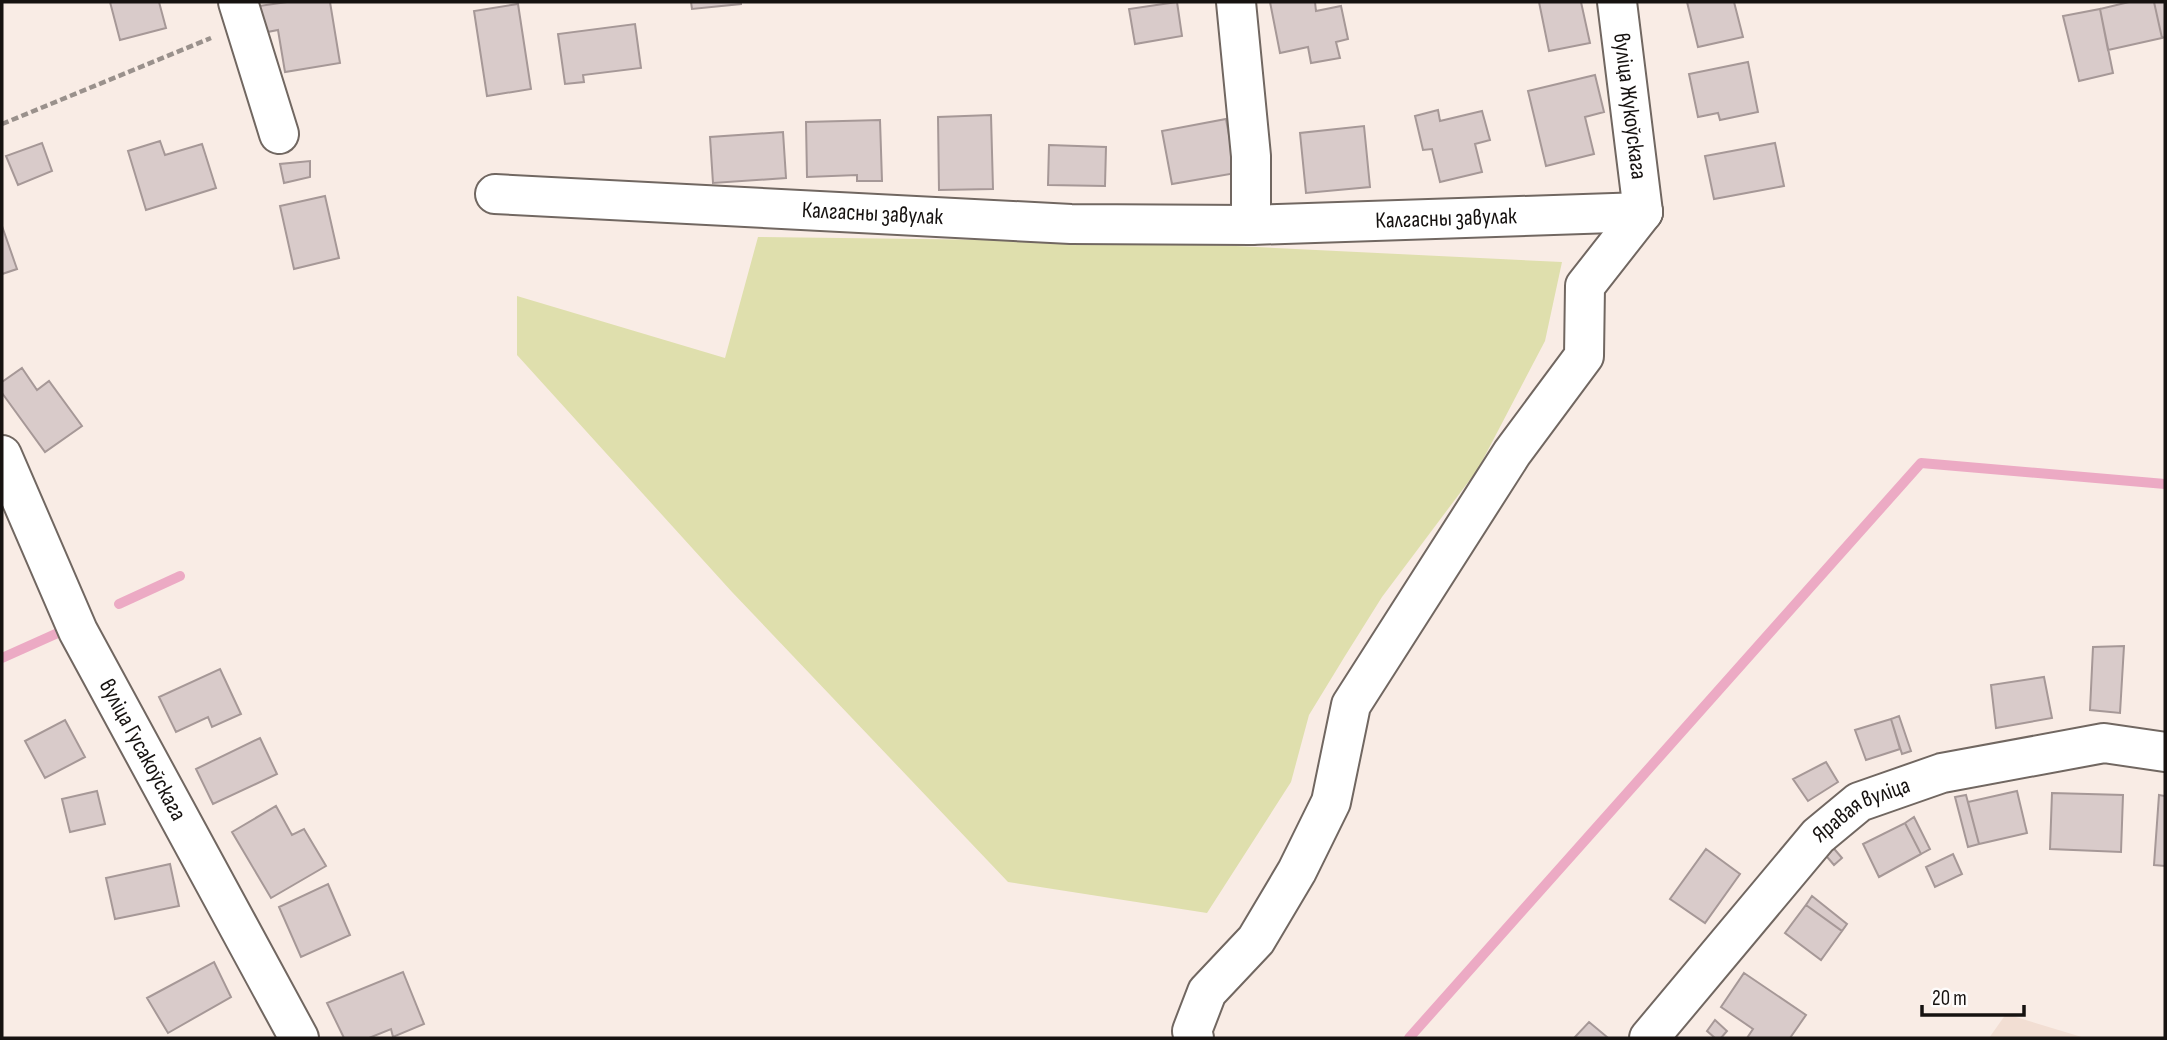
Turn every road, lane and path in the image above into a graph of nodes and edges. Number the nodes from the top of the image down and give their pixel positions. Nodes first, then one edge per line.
1 (1236, 2) edge
2 (1617, 2) edge
3 (241, 13) edge
4 (2, 124) edge
5 (279, 134) dead end
6 (495, 194) dead end
7 (1643, 212) junction
8 (1251, 225) junction
9 (2, 455) edge
10 (2165, 752) edge
11 (299, 1038) edge
12 (1194, 1038) edge
13 (1649, 1038) edge

1 - 8 street
2 - 7 street, вуліца Жукоўскага
3 - 4 path
3 - 5 street
6 - 8 street, Калгасны завулак
7 - 8 street, Калгасны завулак
7 - 12 street
9 - 11 street, вуліца Гусакоўскага
10 - 13 street, Яравая вуліца

